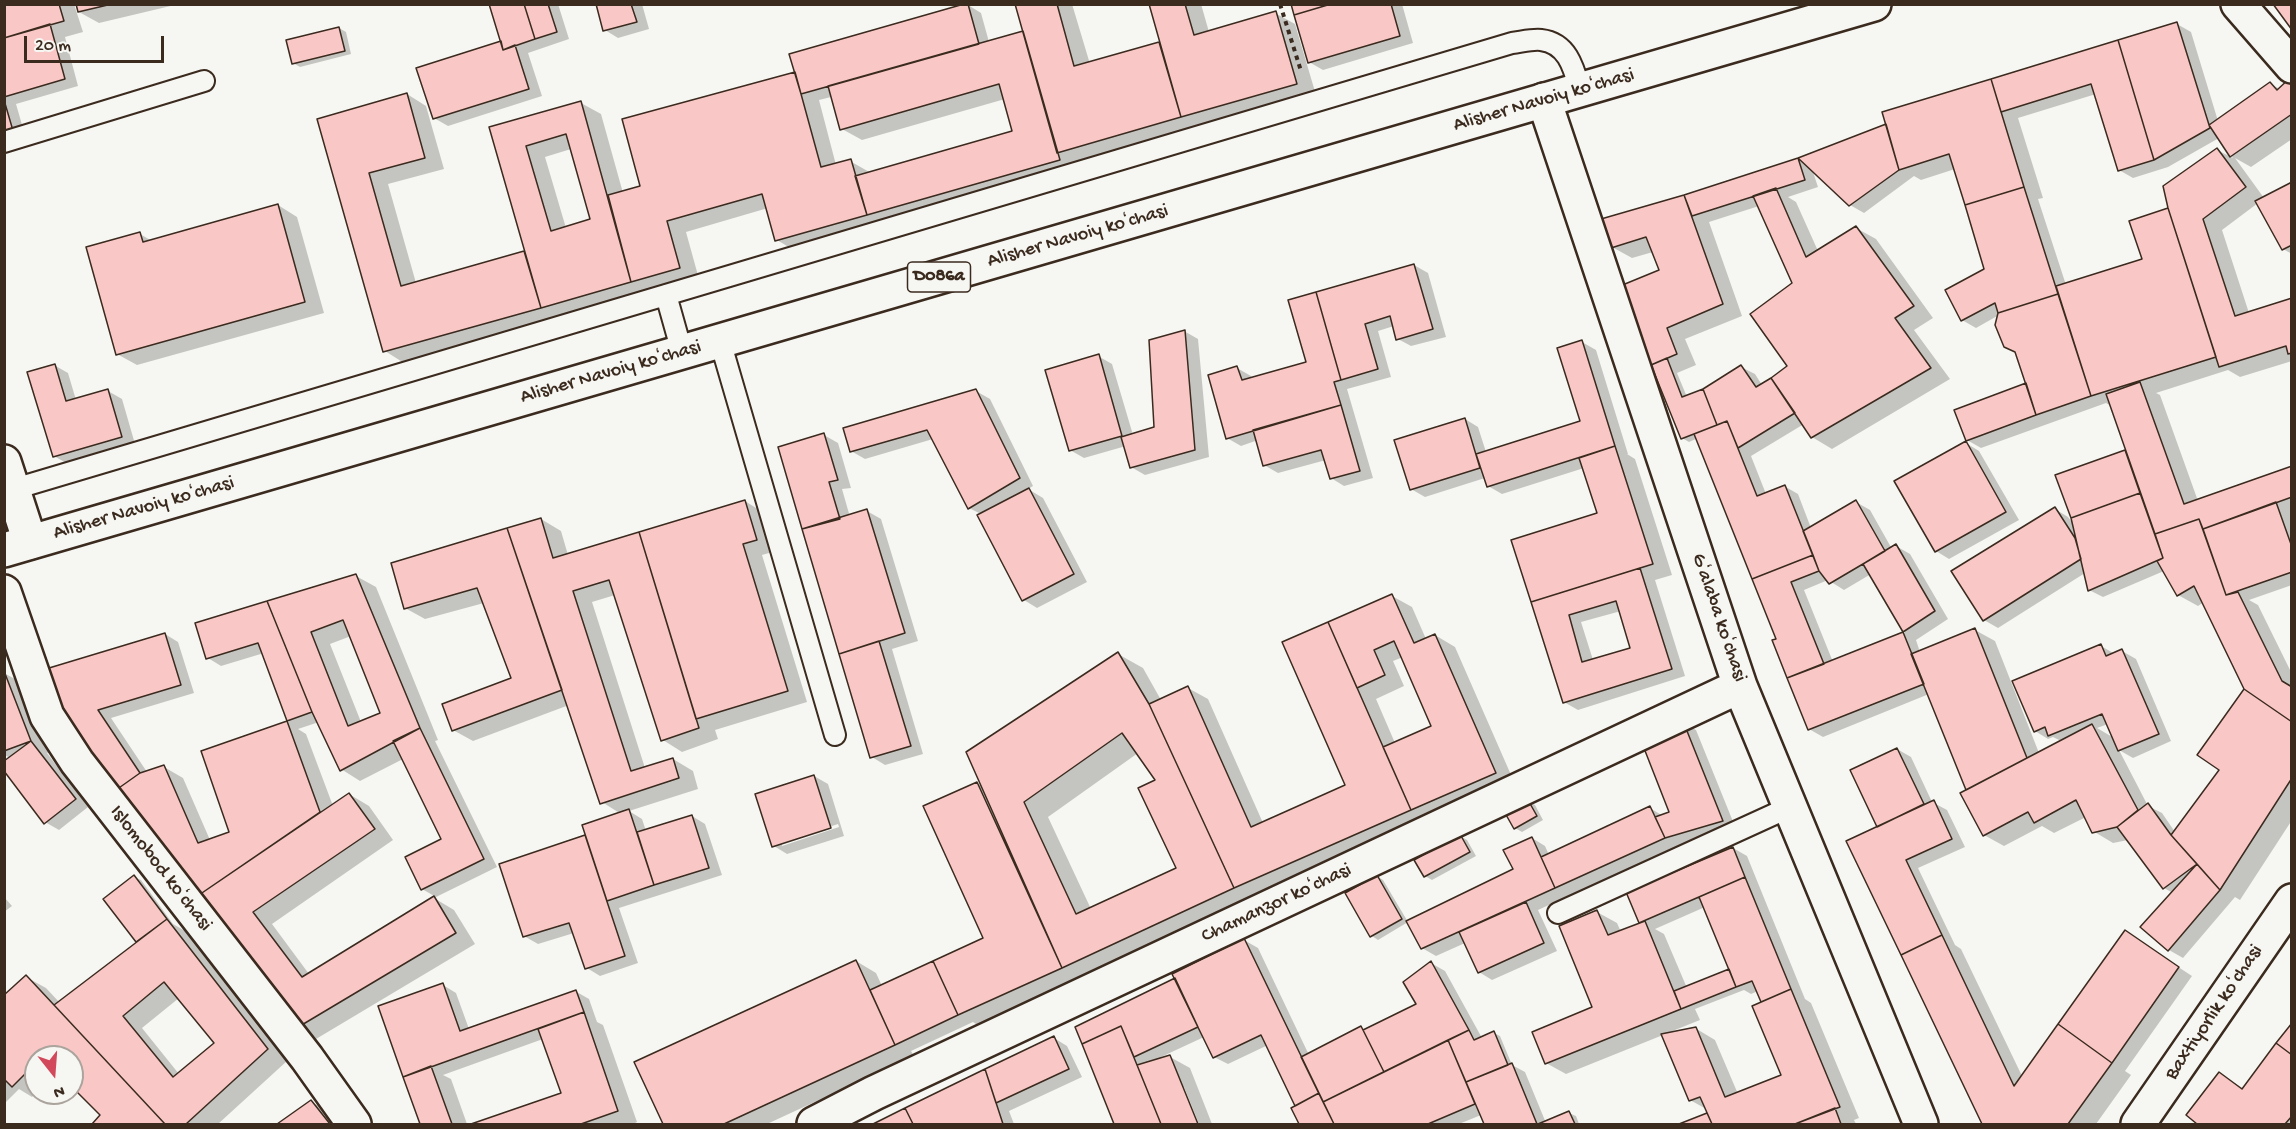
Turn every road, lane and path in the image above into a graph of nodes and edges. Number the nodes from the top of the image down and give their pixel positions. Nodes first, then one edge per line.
1 (1280, 4) edge
2 (1874, 4) edge
3 (2238, 4) edge
4 (2292, 66) edge
5 (204, 81) dead end
6 (1580, 90) junction
7 (1544, 100) junction
8 (1311, 103) junction
9 (4, 142) edge
10 (666, 295) junction
11 (720, 341) junction
12 (682, 352) junction
13 (7, 481) edge
14 (17, 546) edge
15 (4, 592) edge
16 (1740, 686) junction
17 (835, 735) dead end
18 (1790, 807) junction
19 (2292, 901) edge
20 (1558, 913) dead end
21 (354, 1125) edge
22 (814, 1125) edge
23 (1921, 1125) edge
24 (2138, 1125) edge

1 - 8 path
2 - 6 street, Alisher Navoiy koʻchasi / D086a
3 - 4 street
5 - 9 lane
6 - 7 street, Alisher Navoiy koʻchasi / D086a
6 - 8 lane
7 - 11 street, Alisher Navoiy koʻchasi / D086a
7 - 16 street, Gʻalaba koʻchasi
8 - 10 lane
10 - 12 lane
10 - 13 lane
11 - 12 street, Alisher Navoiy koʻchasi / D086a
11 - 17 lane
12 - 14 street, Alisher Navoiy koʻchasi / D086a
13 - 14 street
15 - 21 street, Islomobod koʻchasi
16 - 18 street, Gʻalaba koʻchasi
16 - 22 street, Chamanzor koʻchasi
18 - 20 lane
18 - 23 street, Gʻalaba koʻchasi
19 - 24 street, Baxtiyorlik koʻchasi

